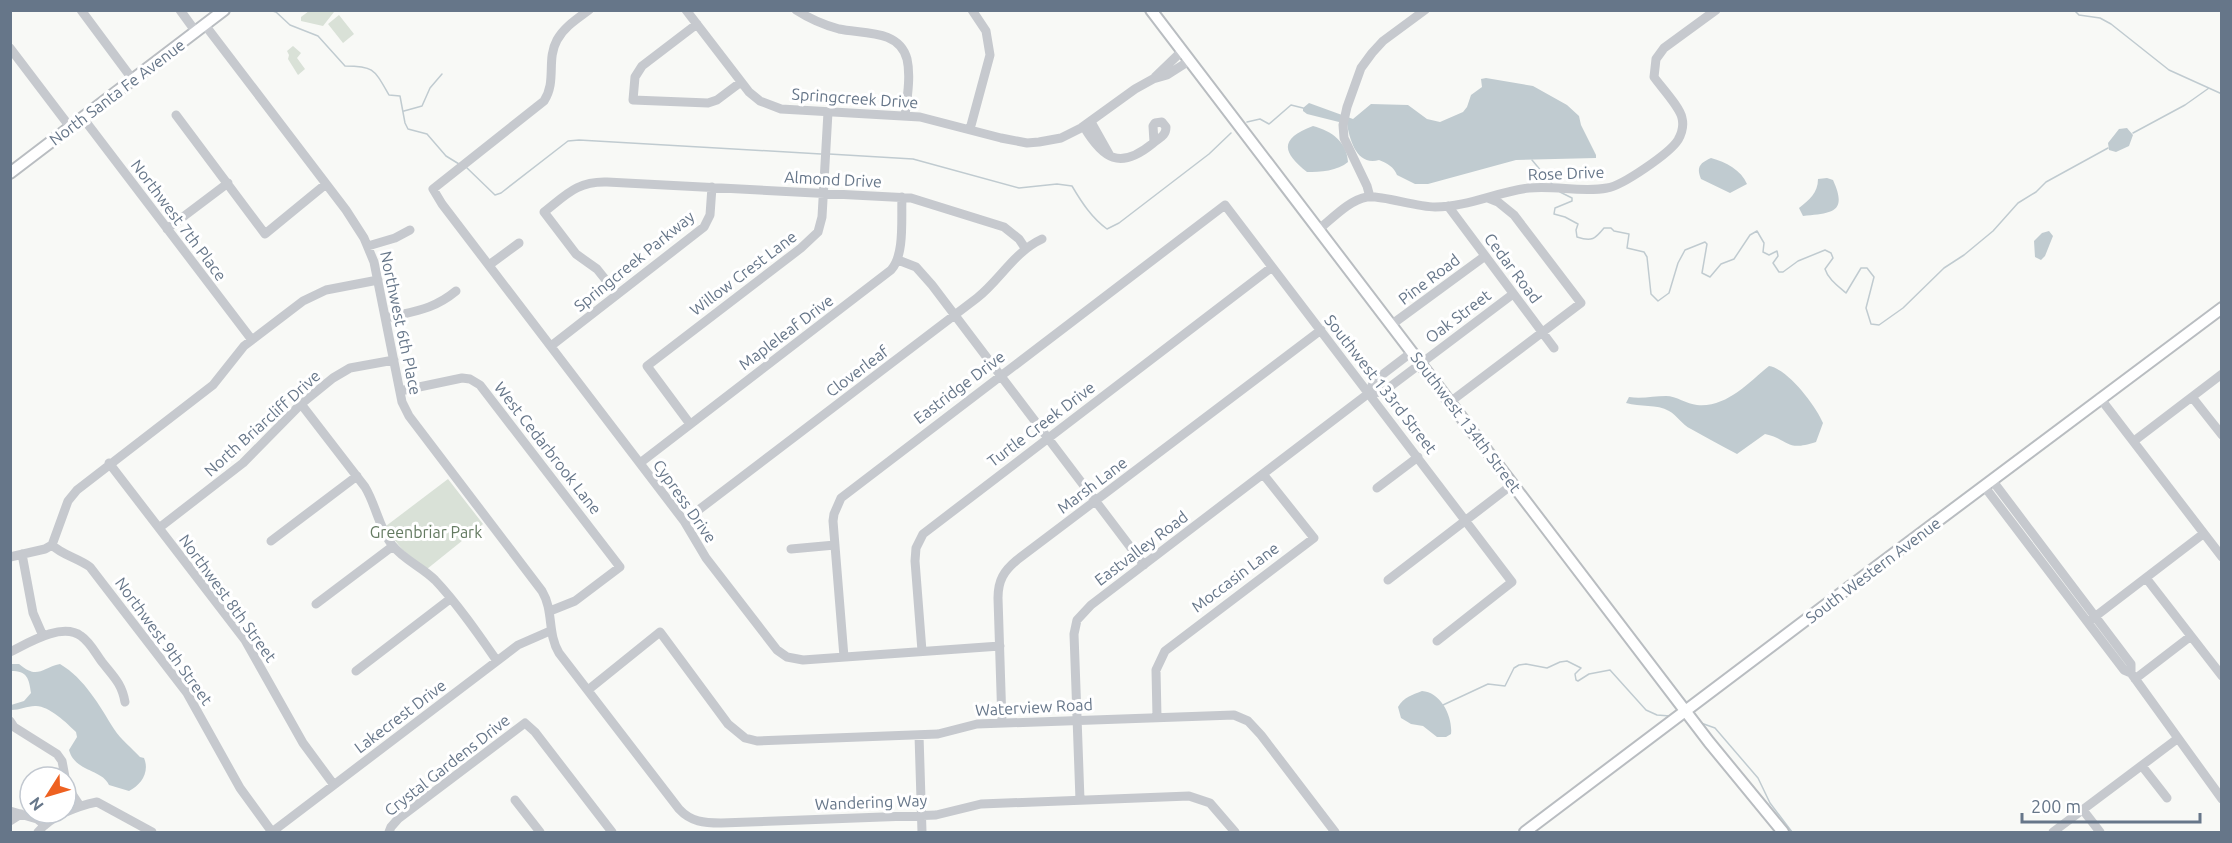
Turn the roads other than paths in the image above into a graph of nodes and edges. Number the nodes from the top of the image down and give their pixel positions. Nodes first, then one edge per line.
1 (81, 10) edge
2 (180, 10) edge
3 (224, 10) edge
4 (589, 10) edge
5 (686, 10) edge
6 (796, 10) edge
7 (972, 10) edge
8 (1151, 10) edge
9 (1425, 10) edge
10 (1716, 10) edge
11 (697, 24) junction
12 (205, 25) junction
13 (196, 32) junction
14 (10, 48) edge
15 (1185, 56) junction
16 (133, 80) junction
17 (741, 82) junction
18 (828, 112) junction
19 (176, 115) dead end
20 (905, 116) junction
21 (83, 118) junction
22 (1087, 124) junction
23 (70, 127) junction
24 (970, 129) junction
25 (1154, 141) dead end
26 (10, 173) edge
27 (228, 183) junction
28 (326, 184) junction
29 (712, 187) junction
30 (824, 193) junction
31 (902, 197) junction
32 (1370, 197) junction
33 (1488, 198) junction
34 (1225, 205) joint
35 (1448, 206) junction
36 (167, 229) junction
37 (410, 230) dead end
38 (1318, 230) junction
39 (1042, 239) dead end
40 (519, 243) dead end
41 (368, 246) junction
42 (1025, 248) junction
43 (1485, 256) junction
44 (898, 260) junction
45 (489, 265) junction
46 (1272, 267) junction
47 (378, 280) junction
48 (456, 291) dead end
49 (617, 294) junction
50 (1513, 294) junction
51 (2222, 308) edge
52 (954, 315) junction
53 (386, 318) junction
54 (1391, 325) junction
55 (1321, 330) junction
56 (1543, 333) junction
57 (252, 340) junction
58 (551, 346) junction
59 (1554, 348) dead end
60 (1412, 352) junction
61 (394, 360) junction
62 (1421, 363) junction
63 (2222, 375) edge
64 (1000, 376) junction
65 (400, 391) junction
66 (1369, 393) junction
67 (2192, 397) junction
68 (2100, 398) junction
69 (1450, 402) junction
70 (301, 404) junction
71 (690, 424) junction
72 (2222, 435) edge
73 (1047, 439) junction
74 (2134, 441) junction
75 (1418, 457) junction
76 (109, 463) junction
77 (640, 463) junction
78 (1263, 474) junction
79 (357, 476) junction
80 (1513, 483) junction
81 (1988, 483) junction
82 (1377, 488) dead end
83 (1095, 501) junction
84 (1466, 520) junction
85 (684, 521) junction
86 (159, 528) junction
87 (2204, 534) junction
88 (271, 541) dead end
89 (52, 545) junction
90 (835, 545) junction
91 (393, 546) junction
92 (791, 549) dead end
93 (22, 554) junction
94 (10, 557) edge
95 (2222, 557) edge
96 (1144, 565) junction
97 (2146, 578) junction
98 (1388, 580) dead end
99 (450, 599) junction
100 (316, 604) dead end
101 (550, 611) junction
102 (2092, 619) junction
103 (550, 631) junction
104 (43, 636) junction
105 (2191, 636) junction
106 (1437, 641) dead end
107 (1000, 646) junction
108 (922, 651) junction
109 (10, 652) edge
110 (844, 657) junction
111 (497, 661) junction
112 (568, 664) joint
113 (356, 671) dead end
114 (2133, 676) junction
115 (2222, 676) edge
116 (588, 690) junction
117 (125, 702) dead end
118 (1685, 710) junction
119 (1157, 717) junction
120 (1077, 720) junction
121 (10, 721) edge
122 (1002, 723) junction
123 (919, 735) junction
124 (2177, 739) junction
125 (63, 765) edge
126 (2142, 766) junction
127 (334, 785) junction
128 (2167, 798) dead end
129 (2222, 799) edge
130 (515, 800) dead end
131 (1080, 800) junction
132 (78, 803) edge
133 (80, 806) junction
134 (2083, 810) junction
135 (922, 815) junction
136 (38, 830) edge
137 (152, 832) edge
138 (272, 832) edge
139 (389, 832) edge
140 (540, 832) edge
141 (612, 832) edge
142 (922, 832) edge
143 (1235, 832) edge
144 (1335, 832) edge
145 (1525, 832) edge
146 (1783, 832) edge
147 (2054, 832) edge
148 (2100, 832) edge

1 - 16 street
2 - 13 street
3 - 12 main road, North Santa Fe Avenue
4 - 45 street, Cypress Drive
5 - 11 street, Springcreek Drive
6 - 20 street
7 - 24 street
8 - 15 main road, Southwest 134th Street
9 - 32 street
10 - 33 street, Rose Drive
11 - 17 street, Springcreek Drive
11 - 17 street
12 - 13 main road, North Santa Fe Avenue
12 - 28 street, Northwest 6th Place
13 - 16 main road, North Santa Fe Avenue
14 - 23 street
15 - 22 street, Springcreek Drive
15 - 38 main road, Southwest 134th Street
16 - 21 main road, North Santa Fe Avenue
17 - 18 street, Springcreek Drive
18 - 20 street, Springcreek Drive
18 - 30 street, Willow Crest Lane
19 - 27 street
20 - 24 street, Springcreek Drive
21 - 23 main road, North Santa Fe Avenue
21 - 36 street, Northwest 7th Place
22 - 24 street, Springcreek Drive
22 - 25 street
23 - 26 main road, North Santa Fe Avenue
27 - 28 street
27 - 36 street
28 - 41 street, Northwest 6th Place
29 - 30 street, Almond Drive
29 - 49 street, Springcreek Parkway
29 - 49 street, Almond Drive
30 - 31 street, Almond Drive
30 - 71 street, Willow Crest Lane
31 - 42 street, Almond Drive
31 - 44 street
32 - 35 street, Rose Drive
32 - 38 street
33 - 35 street, Rose Drive
33 - 56 street
34 - 46 street, Southwest 133rd Street
34 - 64 street, Eastridge Drive
35 - 43 street, Cedar Road
36 - 57 street, Northwest 7th Place
37 - 41 street
38 - 54 main road, Southwest 134th Street
39 - 42 street, Cloverleaf
40 - 45 street
41 - 47 street, Northwest 6th Place
42 - 52 street, Cloverleaf
43 - 50 street, Cedar Road
43 - 54 street, Pine Road
44 - 52 street
44 - 71 street, Mapleleaf Drive
45 - 58 street, Cypress Drive
46 - 55 street, Southwest 133rd Street
46 - 73 street, Turtle Creek Drive
47 - 53 street, Northwest 6th Place
47 - 57 street
48 - 53 street
49 - 58 street, Springcreek Parkway
50 - 56 street, Cedar Road
50 - 62 street, Oak Street
51 - 68 main road, South Western Avenue
52 - 64 street
52 - 85 street, Cloverleaf
53 - 61 street, Northwest 6th Place
54 - 60 main road, Southwest 134th Street
55 - 66 street, Southwest 133rd Street
55 - 83 street, Marsh Lane
56 - 59 street, Cedar Road
56 - 69 street
57 - 76 street
58 - 77 street, Cypress Drive
60 - 62 main road, Southwest 134th Street
60 - 66 street, Eastvalley Road
61 - 65 street, Northwest 6th Place
61 - 70 street, North Briarcliff Drive
62 - 66 street, Eastvalley Road
62 - 69 main road, Southwest 134th Street
63 - 67 street
64 - 73 street
64 - 90 street, Eastridge Drive
65 - 101 street, Northwest 6th Place
65 - 101 street, West Cedarbrook Lane
66 - 75 street, Southwest 133rd Street
66 - 78 street, Eastvalley Road
67 - 72 street
67 - 74 street
68 - 74 street
68 - 81 main road, South Western Avenue
69 - 80 main road, Southwest 134th Street
70 - 79 street
70 - 86 street, North Briarcliff Drive
71 - 77 street, Mapleleaf Drive
73 - 83 street
73 - 108 street, Turtle Creek Drive
74 - 87 street
75 - 82 street
75 - 84 street, Southwest 133rd Street
76 - 86 street, Northwest 8th Street
76 - 89 street
77 - 85 street, Cypress Drive
78 - 96 street, Eastvalley Road
78 - 119 street, Moccasin Lane
79 - 88 street
79 - 91 street
80 - 84 street
80 - 118 main road, Southwest 134th Street
81 - 102 street
81 - 118 main road, South Western Avenue
83 - 96 street
83 - 107 street, Marsh Lane
84 - 98 street
84 - 106 street, Southwest 133rd Street
85 - 110 street, Cypress Drive
86 - 127 street, Northwest 8th Street
87 - 95 street
87 - 97 street
89 - 93 street
89 - 138 street, Northwest 9th Street
90 - 92 street
90 - 110 street, Eastridge Drive
91 - 99 street
91 - 100 street
93 - 94 street
93 - 104 street
96 - 120 street, Eastvalley Road
97 - 102 street
97 - 105 street
99 - 111 street
99 - 113 street
101 - 103 street, Northwest 6th Place
102 - 114 street
103 - 111 street, Lakecrest Drive
103 - 112 street, Northwest 6th Place
104 - 109 street
104 - 117 street
105 - 114 street
105 - 115 street
107 - 108 street, Cypress Drive
107 - 122 street, Marsh Lane
108 - 110 street, Cypress Drive
111 - 127 street, Lakecrest Drive
112 - 116 street, Wandering Way
114 - 124 street
116 - 123 street, Waterview Road
116 - 135 street, Wandering Way
118 - 145 main road, South Western Avenue
118 - 146 main road, Southwest 134th Street
119 - 120 street, Waterview Road
119 - 144 street, Waterview Road
120 - 122 street, Waterview Road
120 - 131 street, Eastvalley Road
121 - 125 street
122 - 123 street, Waterview Road
123 - 135 street
124 - 126 street
124 - 129 street
126 - 128 street
126 - 134 street
127 - 138 street, Lakecrest Drive
130 - 140 street
131 - 135 street, Wandering Way
131 - 143 street, Wandering Way
132 - 133 street
133 - 136 street
133 - 137 street
134 - 147 street
134 - 148 street
135 - 142 street
139 - 141 street, Crystal Gardens Drive

